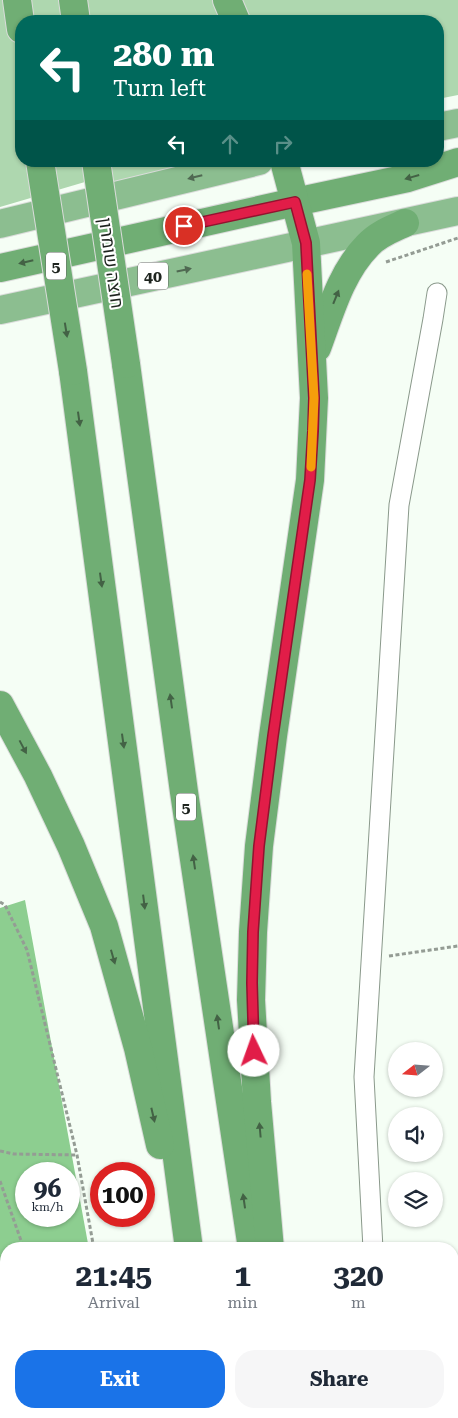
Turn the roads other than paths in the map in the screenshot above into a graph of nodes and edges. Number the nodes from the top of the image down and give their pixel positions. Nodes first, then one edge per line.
1 (17, 0) edge
2 (73, 0) edge
3 (227, 0) edge
4 (19, 15) edge
5 (75, 15) edge
6 (233, 15) edge
7 (458, 123) edge
8 (444, 126) edge
9 (458, 162) edge
10 (444, 166) edge
11 (41, 167) edge
12 (97, 167) edge
13 (234, 167) edge
14 (286, 167) edge
15 (442, 167) edge
16 (295, 202) junction
17 (458, 211) edge
18 (405, 223) junction
19 (0, 224) edge
20 (306, 243) junction
21 (0, 268) edge
22 (437, 293) dead end
23 (0, 310) edge
24 (312, 359) junction
25 (0, 705) edge
26 (181, 1242) edge
27 (188, 1242) edge
28 (251, 1242) edge
29 (269, 1242) edge
30 (373, 1242) edge

1 - 4 highway
2 - 5 highway
3 - 6 highway
7 - 8 highway
9 -> 10 highway
11 -> 27 highway, 5, bridge
28 -> 12 highway, חוצה שומרון / 5, bridge
13 -> 19 highway
14 - 16 highway
15 -> 16 highway
16 - 20 highway
16 -> 21 highway
17 - 18 highway, 40
18 - 20 highway, 40
24 -> 18 highway
23 -> 20 highway, 40
20 - 24 highway
22 - 30 street
29 -> 24 highway
25 -> 26 highway

